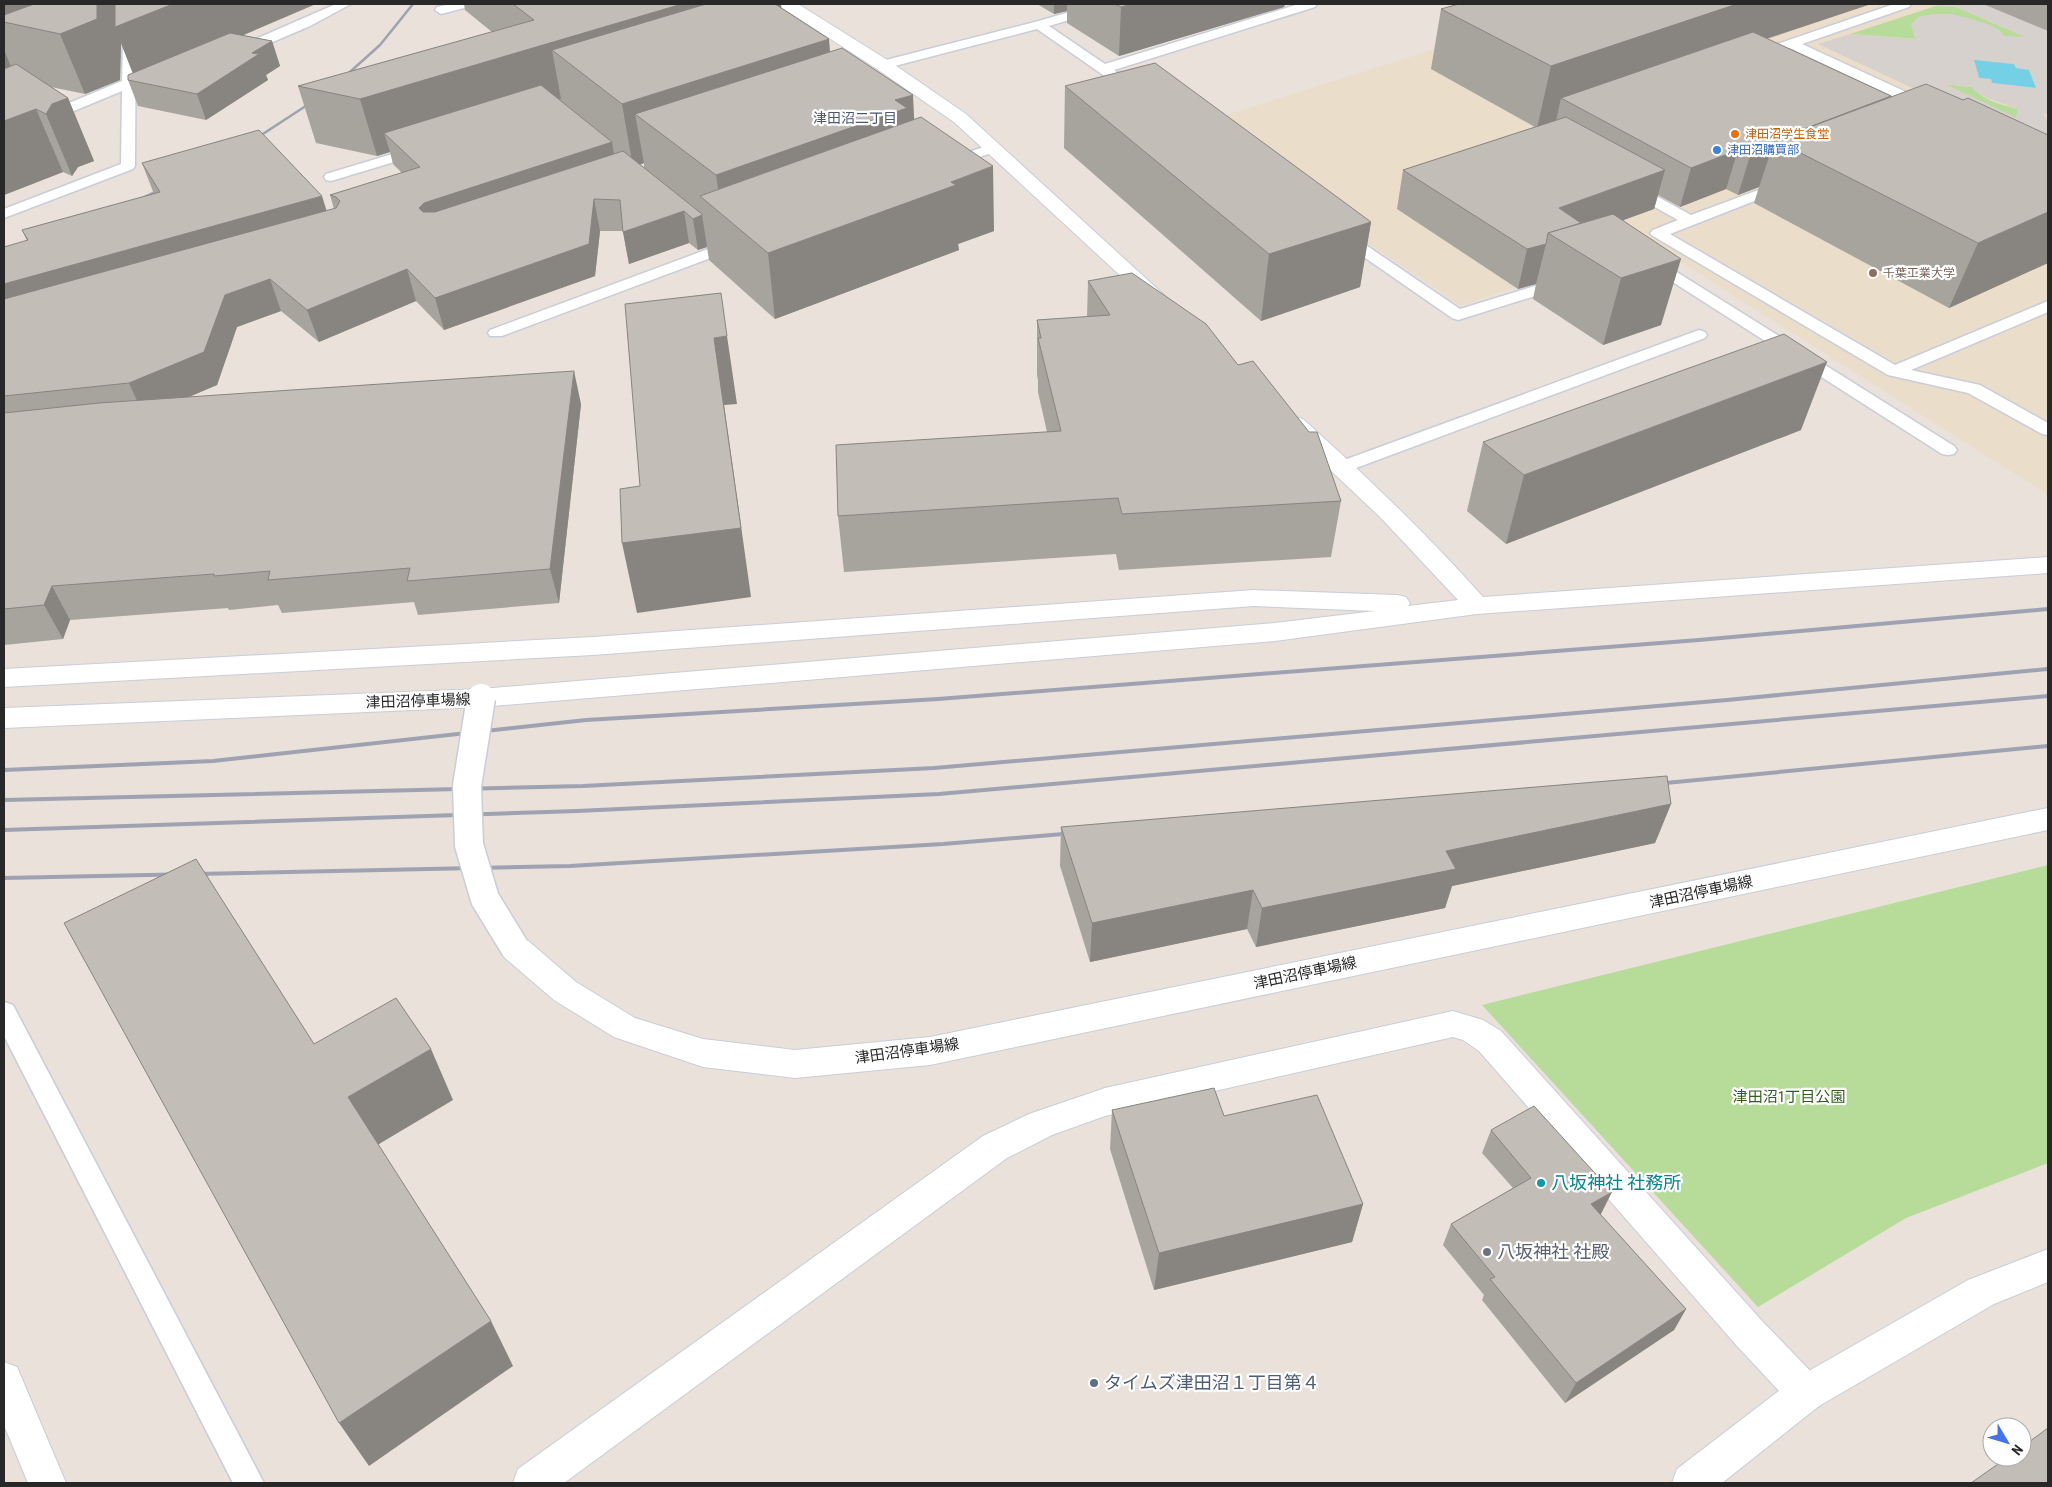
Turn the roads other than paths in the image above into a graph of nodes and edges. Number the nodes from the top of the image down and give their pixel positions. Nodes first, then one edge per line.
1 (130, 4) edge
2 (345, 4) edge
3 (464, 4) edge
4 (1109, 4) edge
5 (1311, 4) edge
6 (1905, 4) edge
7 (793, 5) edge
8 (441, 10) dead end
9 (1039, 25) junction
10 (1792, 44) junction
11 (1758, 56) junction
12 (226, 57) edge
13 (1739, 62) edge
14 (1776, 64) edge
15 (883, 65) junction
16 (1103, 69) junction
17 (132, 92) junction
18 (1143, 97) edge
19 (1936, 111) edge
20 (4, 135) edge
21 (432, 146) edge
22 (992, 148) junction
23 (936, 169) edge
24 (331, 178) dead end
25 (1800, 179) edge
26 (1621, 183) edge
27 (4, 214) edge
28 (1690, 221) junction
29 (1328, 226) edge
30 (707, 236) dead end
31 (750, 238) edge
32 (722, 248) junction
33 (1635, 260) edge
34 (1579, 278) edge
35 (2048, 306) edge
36 (1174, 315) edge
37 (496, 333) dead end
38 (1699, 335) dead end
39 (1894, 371) junction
40 (1280, 411) edge
41 (2048, 430) edge
42 (1948, 450) dead end
43 (1342, 467) junction
44 (2048, 565) edge
45 (1477, 606) junction
46 (4, 678) edge
47 (481, 698) junction
48 (4, 718) edge
49 (2048, 819) edge
50 (4, 1012) edge
51 (2048, 1265) edge
52 (4, 1380) edge
53 (1806, 1393) junction
54 (47, 1483) edge
55 (249, 1483) edge
56 (532, 1483) edge
57 (1691, 1483) edge

1 - 17 lane
2 - 12 lane
3 - 8 lane
4 - 9 lane
5 - 16 lane
6 - 10 lane
7 - 15 street
9 - 15 lane
9 - 16 lane
10 - 11 lane
10 - 19 lane
11 - 13 lane
11 - 14 lane
15 - 22 street
16 - 18 lane
17 - 20 lane
17 - 27 lane
21 - 24 lane
22 - 23 lane
22 - 36 street
25 - 28 lane
26 - 28 lane
28 - 39 lane
29 - 34 lane
30 - 32 lane
31 - 32 lane
32 - 37 lane
33 - 42 lane
35 - 39 lane
38 - 43 lane
39 - 41 lane
40 - 43 street
43 - 45 street
44 - 45 street
45 - 46 street
45 - 47 street
47 - 48 street, 津田沼停車場線
47 - 49 street, 津田沼停車場線, bridge
50 - 55 lane
51 - 53 street
52 - 54 street
53 - 56 street
53 - 57 street

